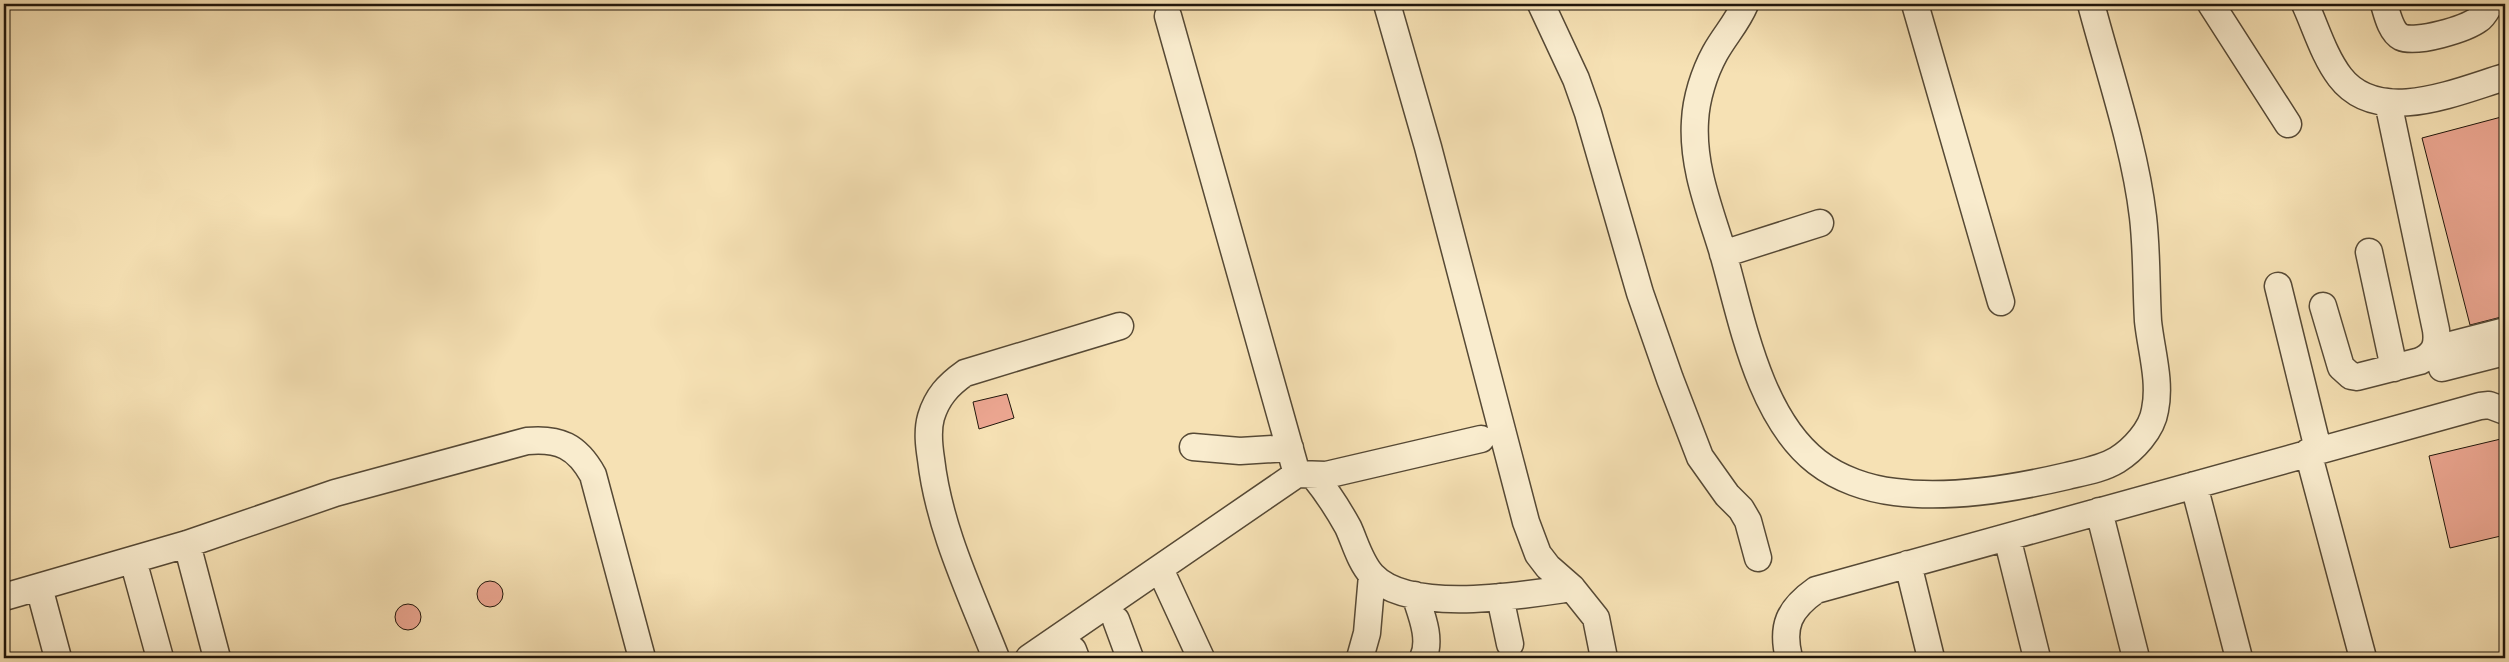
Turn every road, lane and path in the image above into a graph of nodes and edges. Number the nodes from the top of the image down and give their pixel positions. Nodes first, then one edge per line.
1 (1387, 4) edge
2 (1542, 4) edge
3 (1745, 4) edge
4 (1915, 4) edge
5 (2091, 4) edge
6 (2211, 4) edge
7 (2305, 4) edge
8 (2384, 4) edge
9 (2490, 4) edge
10 (1168, 16) dead end
11 (2505, 77) edge
12 (2388, 102) junction
13 (2288, 124) dead end
14 (1820, 223) dead end
15 (2369, 252) dead end
16 (1723, 254) junction
17 (2278, 286) dead end
18 (2001, 302) dead end
19 (2324, 306) dead end
20 (1120, 326) dead end
21 (2505, 331) edge
22 (2505, 352) edge
23 (2439, 359) junction
24 (2394, 368) junction
25 (2505, 411) edge
26 (1481, 439) dead end
27 (1193, 447) dead end
28 (1290, 448) junction
29 (2313, 451) junction
30 (1306, 475) junction
31 (2194, 485) junction
32 (2099, 511) junction
33 (2007, 537) junction
34 (187, 544) junction
35 (1758, 558) dead end
36 (134, 560) junction
37 (1908, 564) junction
38 (1160, 569) junction
39 (1372, 574) junction
40 (38, 587) junction
41 (1572, 588) junction
42 (1415, 595) junction
43 (4, 597) edge
44 (1500, 597) junction
45 (1116, 620) dead end
46 (1510, 644) dead end
47 (58, 658) edge
48 (160, 658) edge
49 (217, 658) edge
50 (642, 658) edge
51 (996, 658) edge
52 (1029, 658) edge
53 (1130, 658) edge
54 (1201, 658) edge
55 (1360, 658) edge
56 (1423, 658) edge
57 (1604, 658) edge
58 (1789, 658) edge
59 (1932, 658) edge
60 (2037, 658) edge
61 (2136, 658) edge
62 (2239, 658) edge
63 (2363, 658) edge

1 - 41 lane
2 - 35 lane
3 - 16 lane
4 - 18 lane
5 - 16 lane
6 - 13 lane
7 - 12 lane
8 - 9 lane
10 - 28 lane
11 - 12 lane
12 - 23 lane
14 - 16 lane
15 - 24 lane
17 - 29 lane
19 - 24 lane
20 - 51 lane
21 - 23 lane
22 - 23 lane
23 - 24 lane
25 - 29 lane
26 - 30 lane
27 - 28 lane
28 - 30 lane
29 - 31 lane
29 - 63 lane
30 - 38 lane
30 - 39 lane
31 - 32 lane
31 - 62 lane
32 - 33 lane
32 - 61 lane
33 - 37 lane
33 - 60 lane
34 - 36 lane
34 - 49 lane
34 - 50 lane
36 - 40 lane
36 - 48 lane
37 - 58 lane
37 - 59 lane
38 - 52 lane
38 - 54 lane
39 - 42 lane
39 - 55 lane
40 - 43 lane
40 - 47 lane
41 - 44 lane
41 - 57 lane
42 - 44 lane
42 - 56 lane
44 - 46 lane
45 - 53 lane

